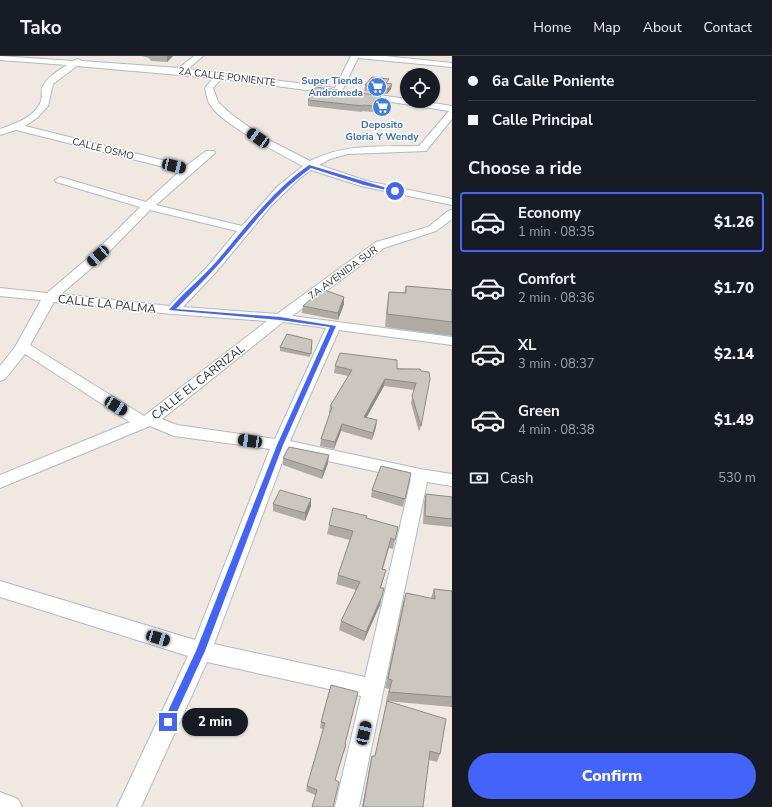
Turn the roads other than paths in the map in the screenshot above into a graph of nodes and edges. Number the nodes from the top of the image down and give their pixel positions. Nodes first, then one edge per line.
1 (85, 56) edge
2 (199, 56) edge
3 (355, 56) edge
4 (360, 56) edge
5 (0, 58) edge
6 (76, 63) junction
7 (452, 65) edge
8 (181, 70) junction
9 (219, 75) junction
10 (345, 92) junction
11 (452, 109) edge
12 (452, 113) edge
13 (17, 127) junction
14 (0, 132) edge
15 (210, 153) dead end
16 (311, 166) junction
17 (188, 170) junction
18 (60, 180) dead end
19 (452, 202) edge
20 (148, 206) junction
21 (452, 213) edge
22 (246, 230) junction
23 (0, 292) edge
24 (49, 298) junction
25 (172, 310) junction
26 (280, 318) junction
27 (334, 326) junction
28 (452, 341) edge
29 (22, 346) junction
30 (0, 376) edge
31 (146, 421) junction
32 (280, 445) junction
33 (420, 475) junction
34 (452, 480) edge
35 (0, 482) edge
36 (0, 589) edge
37 (201, 651) junction
38 (374, 689) junction
39 (0, 804) edge
40 (10, 807) edge
41 (129, 807) edge
42 (347, 807) edge

1 - 6 street
2 - 8 street
3 - 10 street
4 - 7 street
5 - 6 street, 2A CALLE PONIENTE
6 - 8 street, 2A CALLE PONIENTE
6 - 13 street
8 - 9 street, 2A CALLE PONIENTE
9 - 10 street, 2A CALLE PONIENTE
9 - 16 street
10 - 11 street, 2A CALLE PONIENTE
12 - 16 street
13 - 14 street
13 - 17 street, CALLE OSMO
15 - 17 street
16 - 19 street
16 - 22 street
17 - 20 street
18 - 20 street
20 - 22 street
20 - 24 street
21 - 26 street, 7A AVENIDA SUR
22 - 25 street
23 - 24 street, CALLE LA PALMA
24 - 25 street, CALLE LA PALMA
24 - 29 street
25 - 26 street, CALLE LA PALMA
26 - 27 street, CALLE LA PALMA
26 - 31 street, CALLE EL CARRIZAL
27 - 28 street, CALLE LA PALMA
27 - 32 street
29 - 30 street
29 - 31 street
31 - 32 street
31 - 35 street, CALLE EL CARRIZAL
32 - 33 street
32 - 37 street
33 - 34 street
33 - 38 street
36 - 37 street
37 - 38 street
37 - 41 street
38 - 42 street
39 - 40 street

